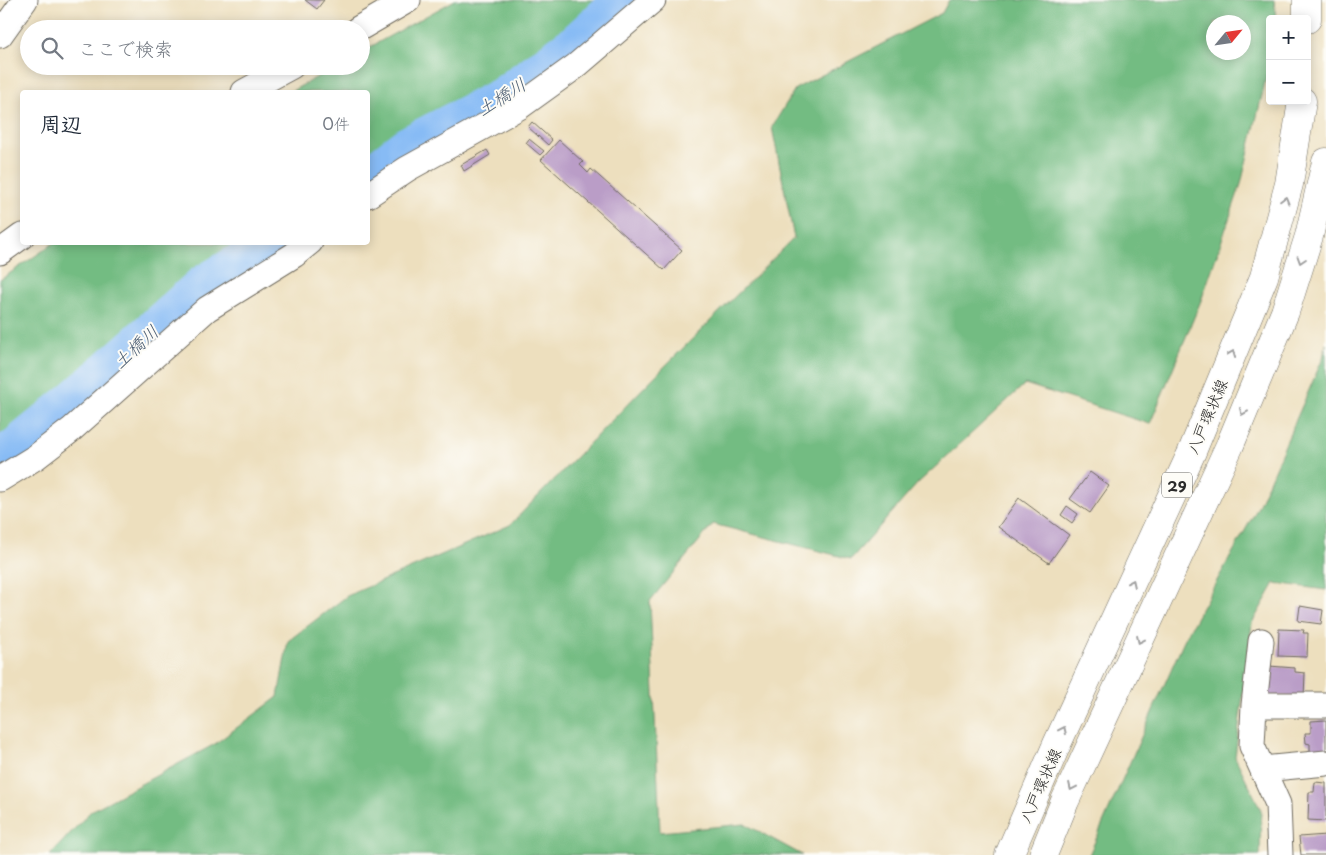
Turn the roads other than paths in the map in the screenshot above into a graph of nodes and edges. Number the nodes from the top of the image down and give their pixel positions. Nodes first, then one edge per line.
1 (25, 0) edge
2 (408, 0) edge
3 (653, 0) edge
4 (1307, 0) edge
5 (1307, 15) edge
6 (370, 22) edge
7 (0, 35) edge
8 (275, 75) edge
9 (248, 90) edge
10 (1301, 105) edge
11 (1326, 162) edge
12 (370, 194) edge
13 (20, 237) edge
14 (306, 245) edge
15 (0, 252) edge
16 (0, 479) edge
17 (1261, 641) dead end
18 (1254, 705) junction
19 (1326, 705) edge
20 (1326, 764) edge
21 (1263, 770) junction
22 (1009, 855) edge
23 (1043, 855) edge
24 (1280, 855) edge

1 - 7 street
2 - 6 street
3 - 12 street
4 - 5 main road
8 - 9 street
22 -> 10 main road, 八戸環状線 / 29
11 -> 23 main road, 八戸環状線 / 29
13 - 15 street
14 - 16 street
17 - 18 street
18 - 19 street
18 - 21 street
20 - 21 street
21 - 24 street

